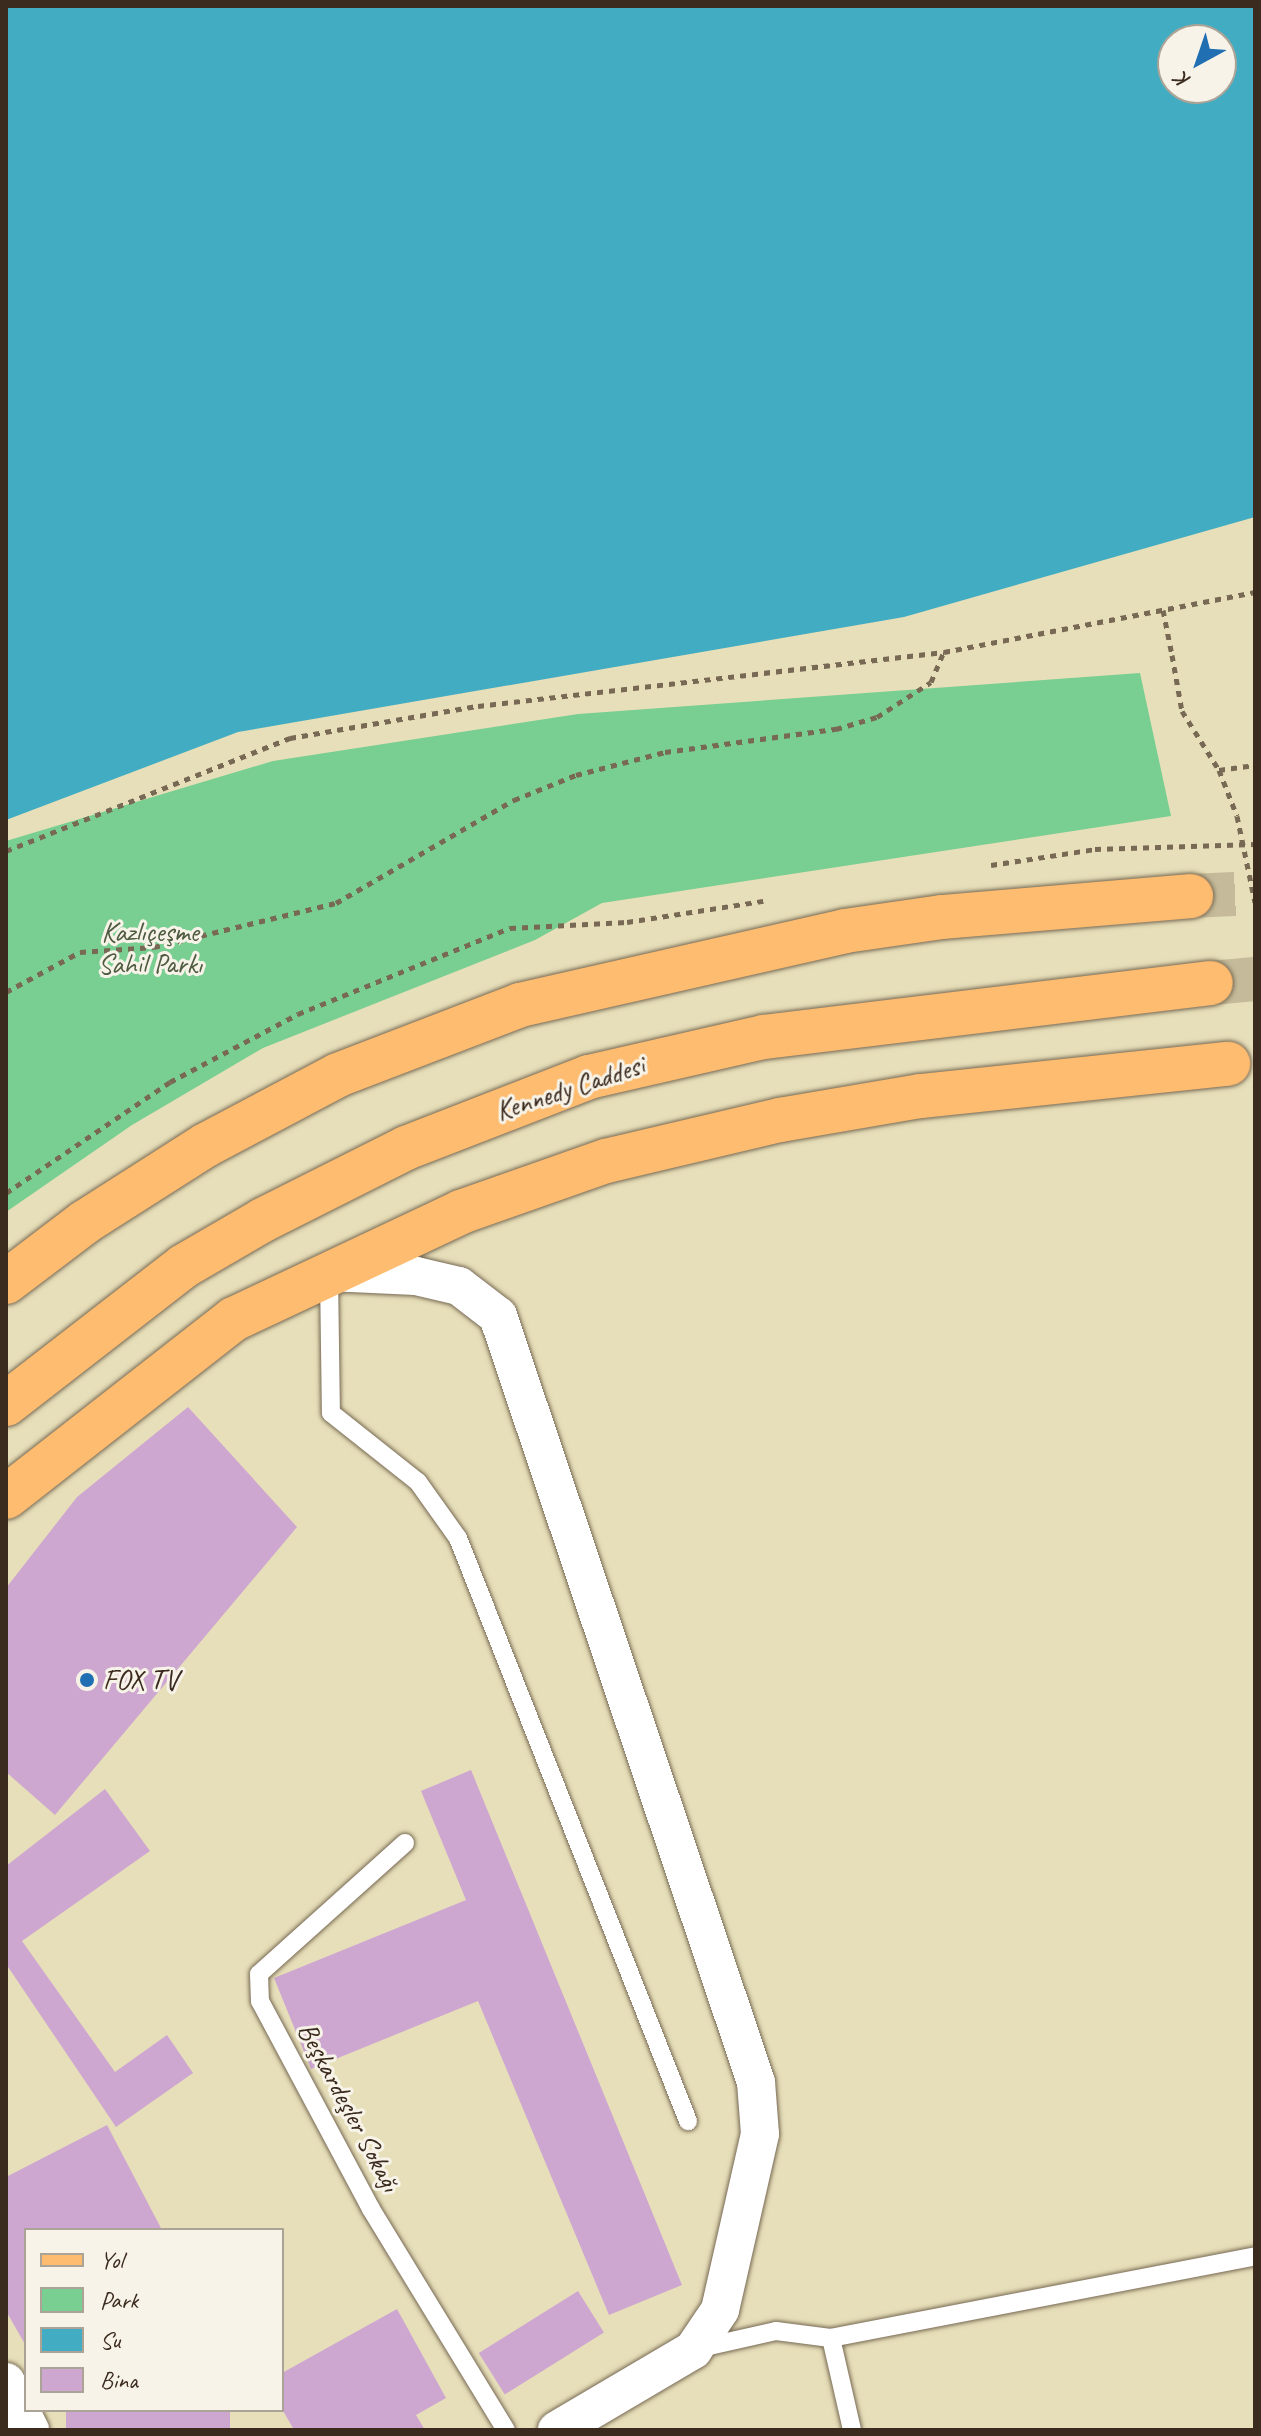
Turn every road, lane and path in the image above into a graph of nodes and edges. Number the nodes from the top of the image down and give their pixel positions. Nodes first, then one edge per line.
1 (1255, 592) edge
2 (1163, 610) junction
3 (944, 652) junction
4 (1255, 765) edge
5 (1219, 770) junction
6 (1255, 844) edge
7 (1183, 846) dead end
8 (6, 851) edge
9 (1191, 896) tunnel mouth
10 (1255, 902) edge
11 (627, 922) dead end
12 (1211, 983) tunnel mouth
13 (6, 992) edge
14 (1228, 1064) dead end
15 (6, 1193) edge
16 (329, 1272) junction
17 (6, 1282) edge
18 (6, 1404) edge
19 (6, 1497) edge
20 (405, 1843) dead end
21 (688, 2121) dead end
22 (1255, 2256) edge
23 (831, 2338) junction
24 (693, 2350) junction
25 (6, 2382) edge
26 (30, 2430) edge
27 (506, 2430) edge
28 (557, 2430) edge
29 (852, 2430) edge

1 - 2 path
2 - 3 path
2 - 5 path, bridge
3 - 8 path
3 - 13 path
4 - 5 path
5 - 10 path, bridge
6 - 7 path
9 - 17 main road
11 - 15 path
12 - 18 main road, Kennedy Caddesi
14 - 16 main road
16 - 19 main road
16 - 21 lane
16 - 24 street
20 - 27 lane, Beşkardeşler Sokağı
22 - 23 lane
23 - 24 lane
23 - 29 lane
24 - 28 street
25 - 26 street

